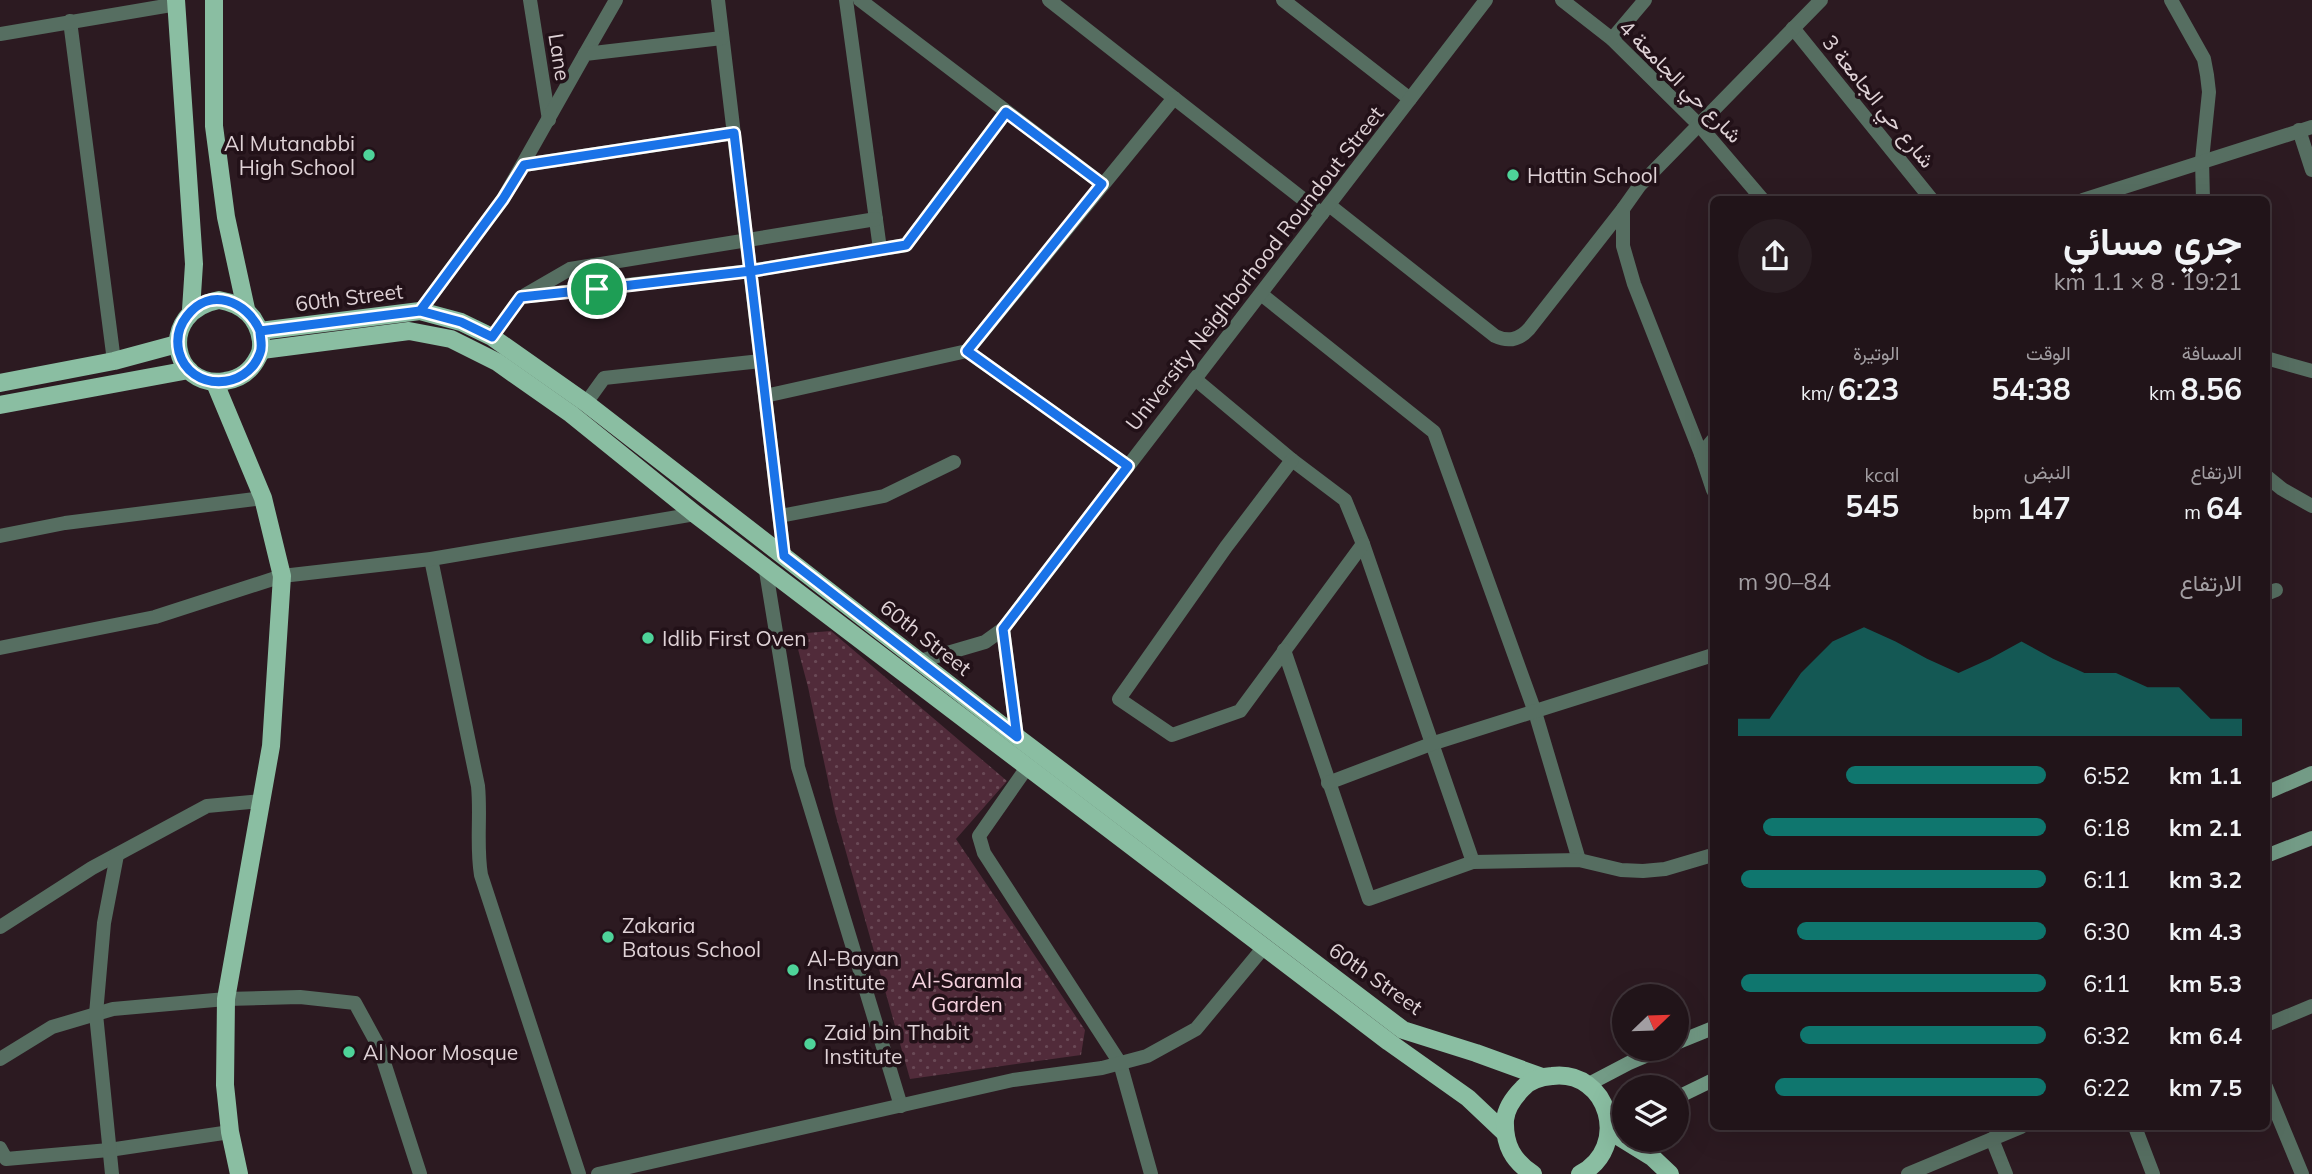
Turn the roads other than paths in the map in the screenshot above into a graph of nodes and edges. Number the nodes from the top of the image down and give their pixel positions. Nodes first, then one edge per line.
1 (214, 0) edge
2 (530, 0) edge
3 (616, 0) edge
4 (718, 0) edge
5 (846, 0) edge
6 (860, 0) edge
7 (1049, 0) edge
8 (1283, 0) edge
9 (1486, 0) edge
10 (1562, 0) edge
11 (1645, 0) edge
12 (1821, 0) edge
13 (2171, 0) edge
14 (176, 2) edge
15 (70, 21) junction
16 (1793, 28) junction
17 (0, 34) edge
18 (722, 38) junction
19 (1612, 39) junction
20 (585, 54) junction
21 (1174, 98) junction
22 (1410, 99) junction
23 (1006, 112) junction
24 (549, 120) junction
25 (1699, 125) junction
26 (2306, 128) edge
27 (734, 133) junction
28 (2312, 141) edge
29 (2202, 160) junction
30 (524, 165) junction
31 (2312, 170) edge
32 (1102, 184) junction
33 (1760, 196) edge
34 (1929, 196) edge
35 (2094, 196) edge
36 (2203, 196) edge
37 (1623, 209) junction
38 (1325, 210) junction
39 (876, 219) junction
40 (747, 241) junction
41 (880, 249) junction
42 (751, 271) junction
43 (1261, 294) junction
44 (521, 297) junction
45 (246, 309) junction
46 (191, 310) junction
47 (420, 311) junction
48 (260, 331) junction
49 (492, 337) junction
50 (177, 344) junction
51 (262, 350) junction
52 (967, 351) junction
53 (2270, 359) edge
54 (114, 361) junction
55 (761, 361) junction
56 (189, 370) junction
57 (2312, 371) edge
58 (1195, 379) junction
59 (0, 383) edge
60 (215, 383) junction
61 (765, 396) junction
62 (586, 403) junction
63 (0, 405) edge
64 (1710, 444) edge
65 (1701, 454) junction
66 (1292, 460) junction
67 (954, 462) dead end
68 (1128, 466) junction
69 (2270, 480) edge
70 (1710, 481) edge
71 (263, 498) junction
72 (2312, 506) edge
73 (695, 513) junction
74 (780, 516) junction
75 (0, 536) edge
76 (1363, 544) junction
77 (784, 556) junction
78 (431, 559) junction
79 (765, 565) junction
80 (282, 576) junction
81 (1003, 629) junction
82 (0, 648) edge
83 (1284, 650) junction
84 (1710, 656) edge
85 (920, 661) junction
86 (1535, 712) junction
87 (1017, 737) junction
88 (1431, 744) junction
89 (1028, 766) junction
90 (2312, 773) edge
91 (1328, 783) junction
92 (2270, 791) edge
93 (261, 801) junction
94 (2312, 838) edge
95 (2270, 854) edge
96 (117, 855) junction
97 (1709, 856) dead end
98 (1579, 860) junction
99 (1473, 862) junction
100 (0, 927) edge
101 (1264, 947) junction
102 (226, 999) junction
103 (2312, 1006) edge
104 (96, 1014) junction
105 (2270, 1023) edge
106 (1710, 1029) edge
107 (1689, 1038) edge
108 (0, 1059) edge
109 (1634, 1061) edge
110 (1120, 1063) junction
111 (1542, 1077) junction
112 (1710, 1081) edge
113 (1587, 1085) junction
114 (1689, 1092) edge
115 (2270, 1097) edge
116 (901, 1106) junction
117 (1612, 1118) edge
118 (2014, 1130) edge
119 (2136, 1130) edge
120 (230, 1132) junction
121 (1504, 1133) junction
122 (1612, 1134) edge
123 (1992, 1139) junction
124 (0, 1148) edge
125 (109, 1150) junction
126 (1646, 1152) edge
127 (112, 1174) edge
128 (239, 1174) edge
129 (420, 1174) edge
130 (579, 1174) edge
131 (598, 1174) edge
132 (1151, 1174) edge
133 (1533, 1174) edge
134 (1580, 1174) edge
135 (1670, 1174) edge
136 (1908, 1174) edge
137 (2006, 1174) edge
138 (2153, 1174) edge
139 (2302, 1174) edge

1 - 45 main road
2 - 24 street, Lane
3 - 20 street
4 - 18 street
5 - 39 street
6 - 23 street
7 - 21 street
8 - 22 street
9 - 22 street, University Neighborhood Roundout Street
10 - 19 street, شارع حي الجامعة 4
11 - 19 street
12 - 16 street
13 - 29 street
14 - 15 street
14 - 46 main road
15 - 17 street
15 - 54 street
16 - 25 street
16 - 34 street, شارع حي الجامعة 3
18 - 20 street
18 - 27 street
19 - 25 street, شارع حي الجامعة 4
20 - 24 street
21 - 32 street
21 - 38 street
22 - 38 street, University Neighborhood Roundout Street
23 - 32 street
23 - 41 street
24 - 30 street
25 - 33 street, شارع حي الجامعة 4
25 - 37 street
26 - 28 street
26 - 29 street
26 - 31 street
27 - 30 street
27 - 40 street
29 - 35 street
29 - 36 street
30 - 47 street
32 - 52 street
37 - 38 street
37 - 65 street
38 - 43 street, University Neighborhood Roundout Street
39 - 40 street
39 - 41 street
40 - 42 street
40 - 44 street
41 - 42 street
42 - 44 street
42 - 55 street
43 - 58 street, University Neighborhood Roundout Street
43 - 86 street
44 - 49 street
45 - 46 main road
45 - 48 main road
46 - 50 main road
47 - 48 main road, 60th Street
47 - 49 main road, 60th Street
48 - 51 main road
49 - 62 main road, 60th Street
50 - 54 main road
50 - 56 main road
51 - 60 main road
51 - 73 main road, 60th Street
52 - 61 street
52 - 68 street
53 - 57 street
54 - 59 main road
55 - 61 street
55 - 62 street
56 - 60 main road
56 - 63 main road
58 - 66 street
58 - 68 street, University Neighborhood Roundout Street
60 - 71 main road
61 - 74 street
62 - 77 main road, 60th Street
64 - 65 street
65 - 70 street
66 - 76 street
66 - 83 street
67 - 74 street
68 - 81 street, University Neighborhood Roundout Street
69 - 72 street
71 - 75 street
71 - 80 main road
73 - 78 street
73 - 79 main road, 60th Street
74 - 77 street
76 - 83 street
76 - 88 street
77 - 85 main road, 60th Street
78 - 80 street
78 - 130 street
79 - 89 main road, 60th Street
79 - 116 street
80 - 82 street
80 - 93 main road
81 - 85 street, University Neighborhood Roundout Street
81 - 87 street
83 - 91 street
84 - 86 street
85 - 87 main road, 60th Street
86 - 88 street
86 - 98 street
87 - 111 main road, 60th Street
88 - 91 street
88 - 99 street
89 - 101 main road, 60th Street
89 - 110 street
90 - 92 main road
91 - 99 street
93 - 96 street
93 - 102 main road
94 - 95 main road
96 - 100 street
96 - 104 street
97 - 98 street
98 - 99 street
101 - 110 street
101 - 121 main road, 60th Street
102 - 104 street
102 - 120 main road
102 - 129 street
103 - 105 street
104 - 108 street
104 - 125 street
106 - 107 main road
109 - 113 main road
110 - 116 street
110 - 132 street
111 - 113 main road, 60th Street
111 - 121 main road
112 - 114 main road
113 - 117 main road
115 - 139 street
116 - 131 street
118 - 123 street
119 - 138 street
120 - 125 street
120 - 128 main road
121 - 133 main road, 60th Street
122 - 134 main road
123 - 136 street
123 - 137 street
124 - 125 street
125 - 127 street
126 - 135 main road

